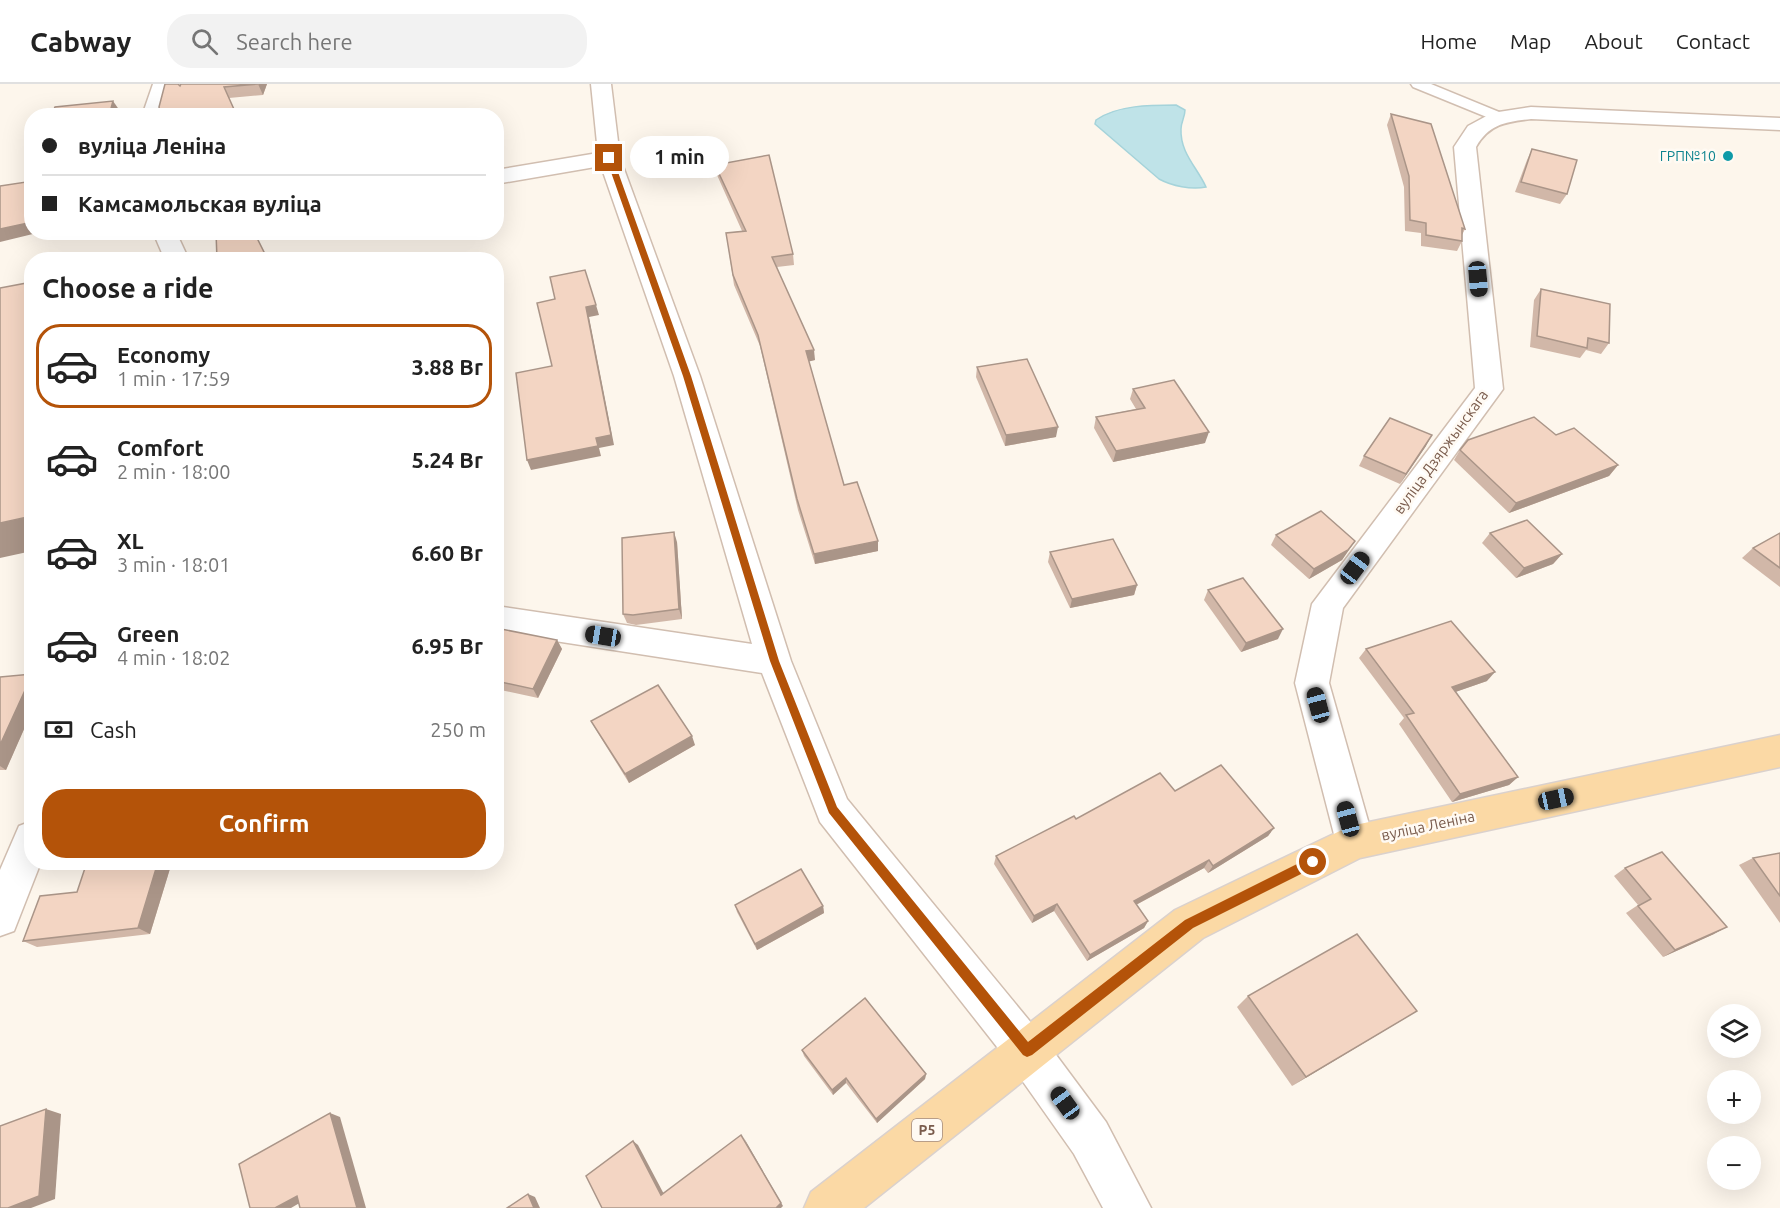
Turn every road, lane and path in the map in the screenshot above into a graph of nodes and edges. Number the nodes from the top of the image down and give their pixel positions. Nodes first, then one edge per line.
1 (163, 84) edge
2 (601, 84) edge
3 (1418, 84) edge
4 (155, 108) edge
5 (1499, 117) junction
6 (1780, 124) edge
7 (609, 158) junction
8 (504, 176) edge
9 (504, 620) edge
10 (774, 661) junction
11 (1780, 751) edge
12 (1354, 842) junction
13 (24, 858) edge
14 (0, 917) edge
15 (1027, 1051) junction
16 (827, 1208) edge
17 (1128, 1208) edge

1 - 4 street
2 - 7 street
3 - 5 lane
5 - 6 street, вуліца Дзяржынскага
5 - 12 street, вуліца Дзяржынскага
7 - 8 street
7 - 10 street
9 - 10 street
10 - 15 street
11 - 12 main road, вуліца Леніна / Р5
12 - 15 main road, вуліца Леніна / Р5
13 - 14 street
15 - 16 main road, вуліца Леніна / Р5
15 - 17 street

